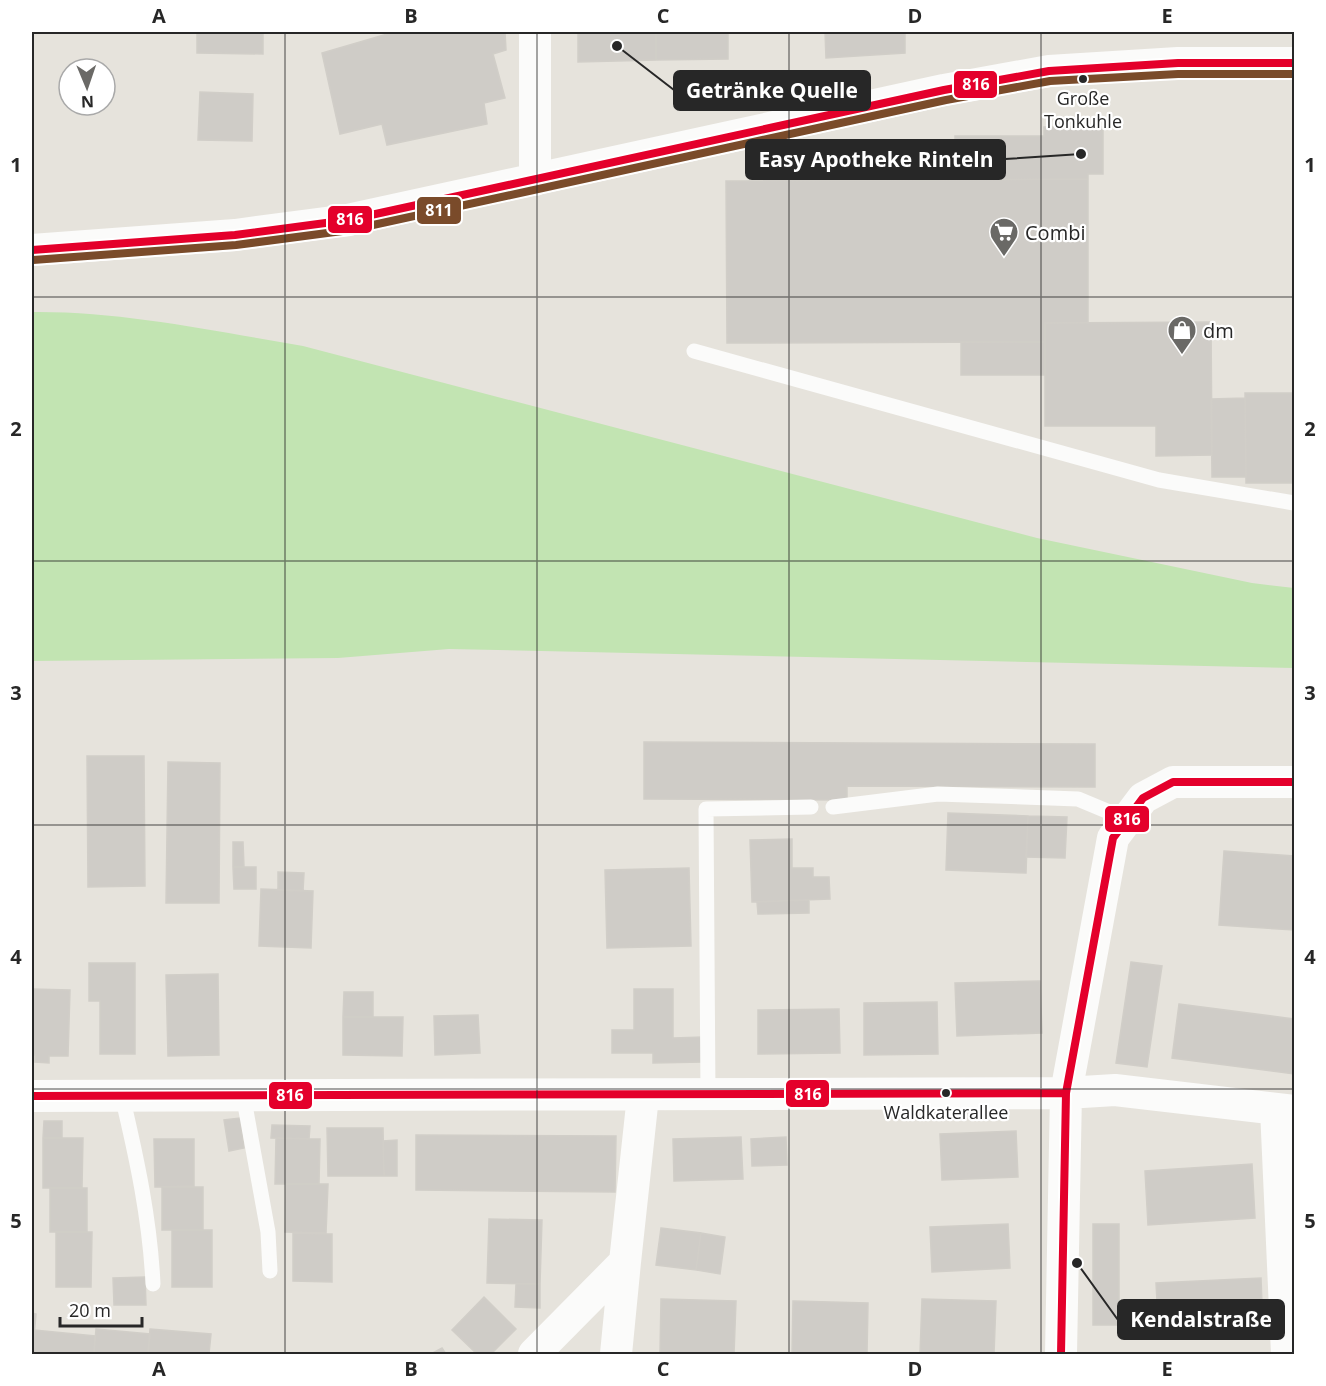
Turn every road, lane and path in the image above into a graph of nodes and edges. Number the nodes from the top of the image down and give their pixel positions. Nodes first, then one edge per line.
1 (535, 32) edge
2 (1294, 63) edge
3 (535, 180) junction
4 (32, 250) edge
5 (694, 351) dead end
6 (1294, 503) edge
7 (1294, 782) edge
8 (811, 807) dead end
9 (833, 807) dead end
10 (1126, 819) junction
11 (1066, 1093) junction
12 (243, 1094) junction
13 (122, 1095) junction
14 (32, 1096) edge
15 (643, 1096) junction
16 (708, 1096) junction
17 (1285, 1110) edge
18 (625, 1262) junction
19 (270, 1271) dead end
20 (153, 1284) dead end
21 (534, 1354) edge
22 (616, 1354) edge
23 (1060, 1354) edge
24 (1287, 1354) edge

1 - 3 street
2 - 3 street
3 - 4 street
5 - 6 lane
7 - 10 street
8 - 16 lane
9 - 10 lane
10 - 11 street
11 - 16 street
11 - 17 street
11 - 23 street
12 - 13 street
12 - 15 street
12 - 19 lane
13 - 14 street
13 - 20 lane
15 - 16 street
15 - 18 street
17 - 24 street
18 - 21 street
18 - 22 street

